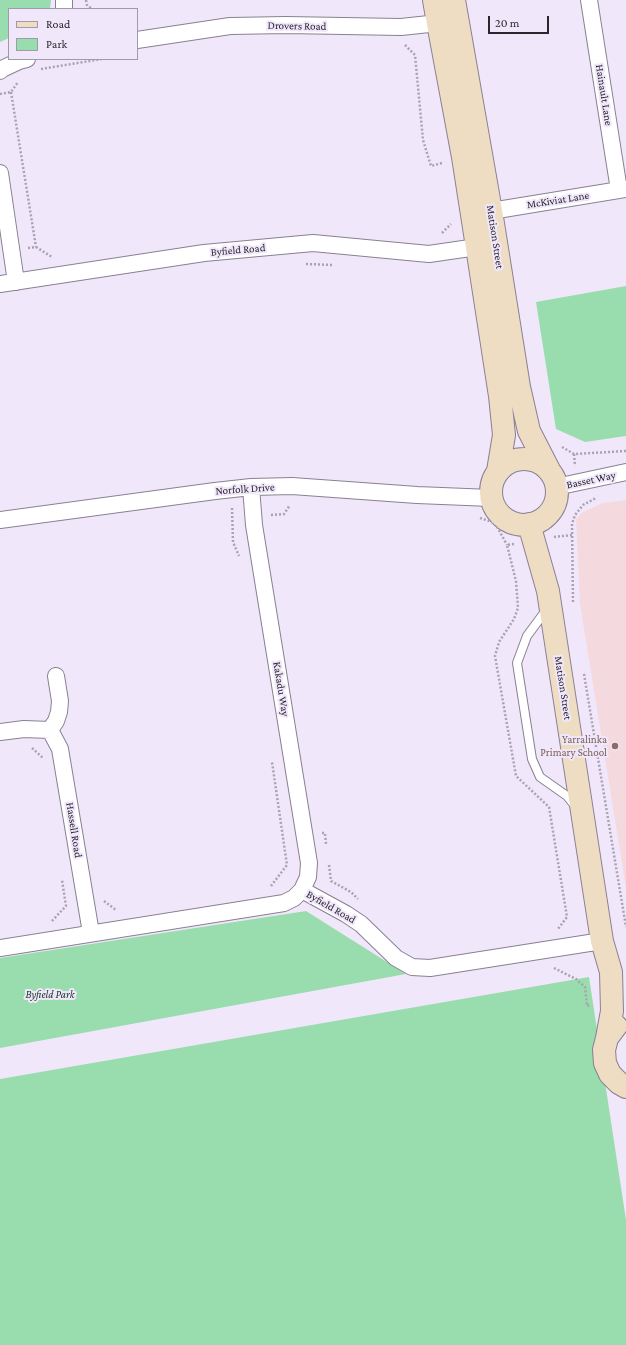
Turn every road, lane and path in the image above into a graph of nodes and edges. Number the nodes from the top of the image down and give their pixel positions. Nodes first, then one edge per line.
1 (434, 0) edge
2 (590, 0) edge
3 (450, 14) edge
4 (138, 40) edge
5 (403, 42) dead end
6 (23, 60) edge
7 (96, 60) edge
8 (40, 69) dead end
9 (0, 71) edge
10 (21, 77) dead end
11 (11, 92) junction
12 (0, 94) edge
13 (449, 161) dead end
14 (0, 173) edge
15 (622, 190) edge
16 (490, 211) junction
17 (36, 247) dead end
18 (478, 247) junction
19 (16, 282) junction
20 (0, 284) edge
21 (568, 450) dead end
22 (626, 451) edge
23 (498, 471) junction
24 (626, 472) edge
25 (552, 479) junction
26 (251, 487) junction
27 (491, 498) junction
28 (583, 505) dead end
29 (232, 508) dead end
30 (480, 518) dead end
31 (0, 520) edge
32 (531, 532) junction
33 (572, 535) junction
34 (507, 545) junction
35 (240, 556) dead end
36 (572, 604) dead end
37 (550, 605) junction
38 (584, 673) dead end
39 (56, 676) dead end
40 (50, 730) junction
41 (0, 732) edge
42 (31, 747) dead end
43 (43, 758) dead end
44 (272, 759) dead end
45 (583, 816) junction
46 (304, 835) junction
47 (283, 837) junction
48 (326, 846) dead end
49 (328, 860) dead end
50 (61, 874) dead end
51 (269, 888) dead end
52 (302, 890) junction
53 (84, 895) junction
54 (64, 897) junction
55 (363, 903) dead end
56 (119, 913) dead end
57 (47, 922) dead end
58 (626, 927) edge
59 (91, 933) junction
60 (602, 941) junction
61 (0, 948) edge
62 (548, 950) junction
63 (619, 995) edge
64 (626, 1019) edge
65 (607, 1038) junction
66 (618, 1080) edge
67 (626, 1100) edge

1 - 3 street, Matison Street
2 - 15 street, Hainault Lane
3 - 4 street, Drovers Road
3 - 16 street, Matison Street
3 - 18 street, Matison Street
5 - 13 path
6 - 9 street
7 - 8 path
10 - 11 path
11 - 12 path
11 - 17 path
14 - 19 street
15 - 16 street, McKiviat Lane
16 - 25 street, Matison Street
18 - 19 street, Byfield Road
18 - 23 street, Matison Street
19 - 20 street, Byfield Road
21 - 22 path
23 - 25 street
23 - 27 street
24 - 25 street, Basset Way
25 - 32 street
26 - 27 street, Norfolk Drive
26 - 31 street, Norfolk Drive
26 - 46 street, Kakadu Way
27 - 32 street
28 - 33 path
29 - 35 path
30 - 34 path
32 - 33 path
32 - 34 path
32 - 37 street, Matison Street
33 - 36 path
34 - 62 path
37 - 45 street, Matison Street
37 - 45 lane
38 - 58 path
39 - 40 street
40 - 41 street
40 - 53 street, Hassell Road
42 - 43 path
44 - 47 path
45 - 60 street, Matison Street
46 - 47 path
46 - 48 path
46 - 52 street, Kakadu Way
47 - 51 path
49 - 55 path
50 - 54 path
52 - 59 street, Byfield Road
52 - 62 street, Byfield Road
53 - 54 path
53 - 56 path
53 - 59 street, Hassell Road
54 - 57 path
59 - 61 street, Byfield Road
60 - 62 street, Byfield Road
60 - 63 street, Matison Street
62 - 63 path
63 - 65 street, Matison Street
64 - 65 street
65 - 66 street, Matison Street
66 - 67 street

